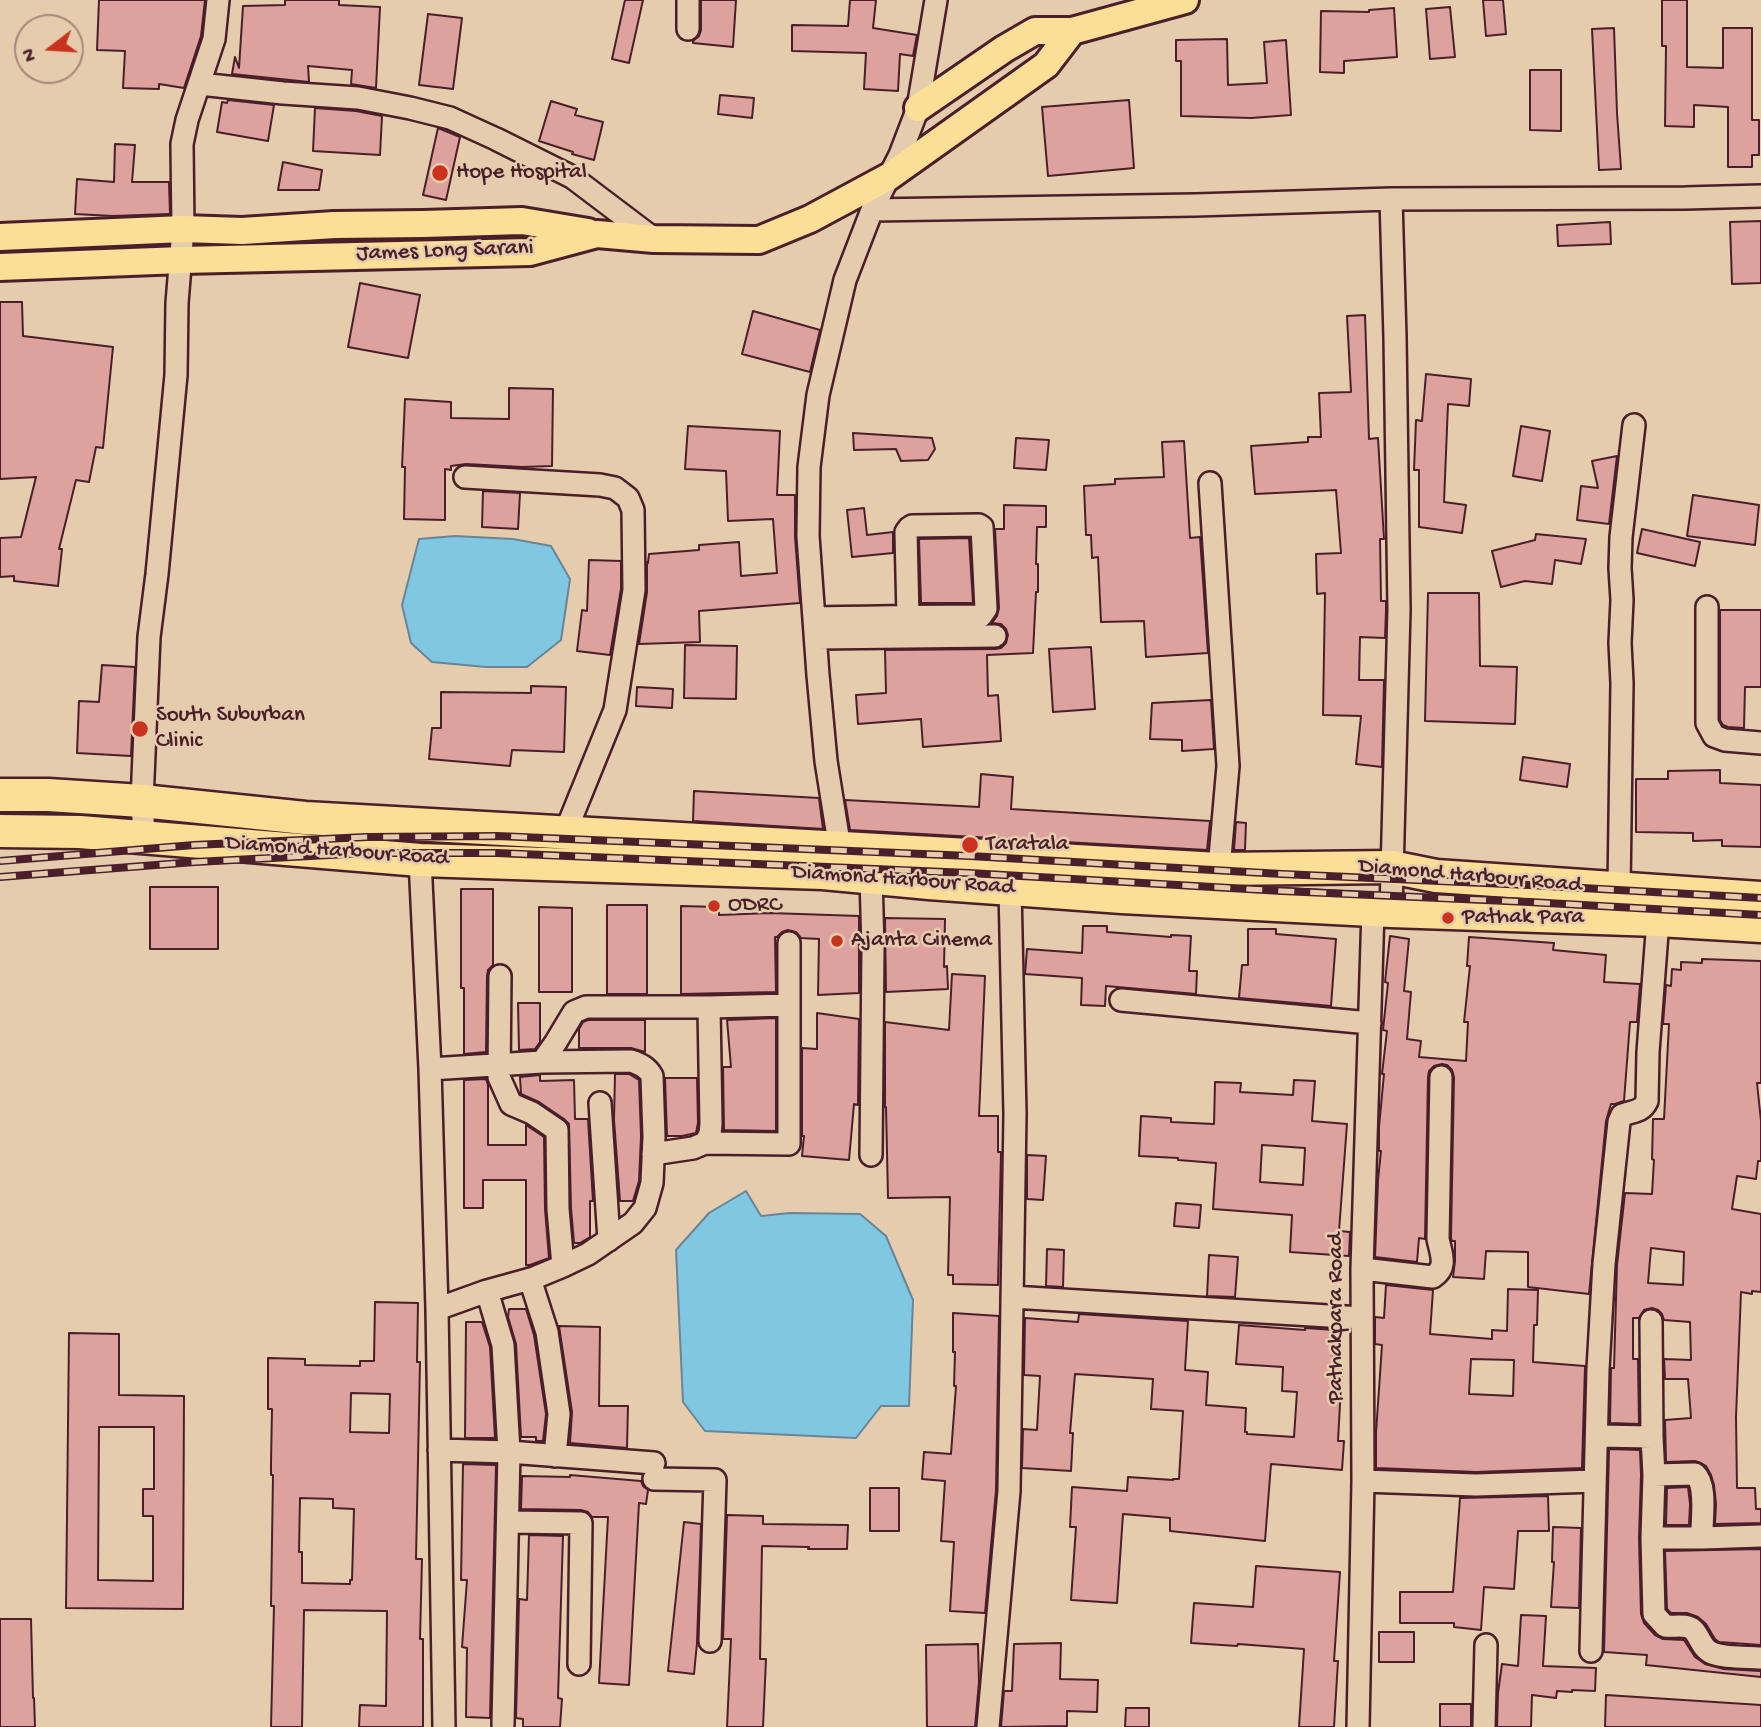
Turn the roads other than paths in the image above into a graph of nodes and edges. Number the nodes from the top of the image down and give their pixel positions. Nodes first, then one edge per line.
1 (218, 0) edge
2 (688, 0) edge
3 (936, 0) edge
4 (1185, 0) edge
5 (688, 29) dead end
6 (1072, 31) junction
7 (200, 84) junction
8 (918, 108) junction
9 (890, 176) junction
10 (1761, 196) edge
11 (1391, 199) junction
12 (872, 211) junction
13 (183, 229) junction
14 (597, 234) junction
15 (0, 237) edge
16 (654, 239) junction
17 (182, 260) junction
18 (0, 267) edge
19 (1634, 425) dead end
20 (465, 477) dead end
21 (1210, 482) dead end
22 (1707, 607) dead end
23 (908, 617) junction
24 (816, 628) junction
25 (995, 636) dead end
26 (1761, 743) edge
27 (0, 783) edge
28 (0, 795) edge
29 (48, 795) junction
30 (142, 801) junction
31 (0, 831) edge
32 (46, 831) junction
33 (565, 833) junction
34 (144, 837) junction
35 (0, 845) edge
36 (841, 849) junction
37 (421, 860) junction
38 (1391, 867) junction
39 (1219, 869) junction
40 (871, 877) junction
41 (1619, 888) junction
42 (1010, 889) junction
43 (1761, 898) edge
44 (1382, 910) junction
45 (1658, 920) junction
46 (1761, 926) edge
47 (789, 943) dead end
48 (500, 976) dead end
49 (1121, 1000) dead end
50 (789, 1005) junction
51 (709, 1007) junction
52 (1370, 1023) junction
53 (542, 1062) junction
54 (498, 1065) junction
55 (430, 1069) junction
56 (1440, 1077) dead end
57 (600, 1103) dead end
58 (705, 1143) junction
59 (653, 1154) junction
60 (871, 1155) dead end
61 (608, 1240) junction
62 (563, 1266) junction
63 (1362, 1269) junction
64 (530, 1279) junction
65 (487, 1291) junction
66 (1012, 1297) junction
67 (437, 1309) junction
68 (1362, 1318) junction
69 (1651, 1321) dead end
70 (1597, 1436) junction
71 (1652, 1437) junction
72 (439, 1450) junction
73 (509, 1452) junction
74 (555, 1456) junction
75 (1654, 1475) junction
76 (1363, 1481) junction
77 (1595, 1481) junction
78 (508, 1522) junction
79 (1761, 1536) edge
80 (1652, 1538) junction
81 (1702, 1538) junction
82 (710, 1641) dead end
83 (1486, 1645) dead end
84 (1591, 1651) dead end
85 (1761, 1658) edge
86 (579, 1664) dead end
87 (503, 1724) dead end
88 (444, 1727) edge
89 (988, 1727) edge
90 (1358, 1727) edge
91 (1484, 1727) edge

1 - 7 street
2 - 5 street
3 - 8 street
4 - 6 main road
6 - 8 main road
6 - 9 main road, James Long Sarani
7 - 13 street
7 - 16 street
8 - 9 street
9 - 12 street
9 - 16 main road, James Long Sarani
10 - 11 street
11 - 12 street
11 - 38 street, Pathakpara Road
12 - 24 street
13 - 14 main road
13 - 15 main road
13 - 17 street
14 - 16 main road, James Long Sarani
14 - 17 main road, James Long Sarani
17 - 18 main road, James Long Sarani
17 - 30 street
19 - 41 street
20 - 33 street
21 - 39 street
22 - 26 street
23 - 23 street
23 - 24 street
24 - 25 street
24 - 36 street
27 - 29 main road
28 - 29 highway, Diamond Harbour Road
29 - 30 highway, Diamond Harbour Road
30 - 33 highway, Diamond Harbour Road
30 - 34 street
31 - 32 highway, Diamond Harbour Road
32 - 34 highway, Diamond Harbour Road
32 - 35 main road
33 - 36 highway, Diamond Harbour Road
34 - 37 highway, Diamond Harbour Road
36 - 39 highway, Diamond Harbour Road
37 - 40 highway, Diamond Harbour Road
37 - 55 street
38 - 39 highway, Diamond Harbour Road
38 - 41 highway, Diamond Harbour Road
38 - 44 street, Pathakpara Road
40 - 42 highway, Diamond Harbour Road
40 - 60 street
41 - 43 highway, Diamond Harbour Road
42 - 44 highway, Diamond Harbour Road
42 - 66 street
44 - 45 highway, Diamond Harbour Road
44 - 52 street, Pathakpara Road
45 - 46 highway, Diamond Harbour Road
45 - 70 street
47 - 50 street
48 - 54 street
49 - 52 street
50 - 51 street
50 - 58 street
51 - 53 street
51 - 58 street
52 - 63 street, Pathakpara Road
53 - 54 street
53 - 59 street
54 - 55 street
54 - 62 street
55 - 67 street
56 - 63 street
57 - 61 street
58 - 59 street
59 - 61 street
61 - 62 street
62 - 64 street
63 - 68 street, Pathakpara Road
64 - 65 street
64 - 74 street
65 - 67 street
65 - 73 street
66 - 68 street
66 - 89 street
67 - 72 street
68 - 76 street, Pathakpara Road
69 - 71 street
70 - 71 street
70 - 77 street
71 - 75 street
72 - 73 street
72 - 88 street
73 - 74 street
73 - 78 street
74 - 82 street
75 - 80 street
75 - 81 street
76 - 77 street
76 - 90 street, Pathakpara Road
77 - 84 street
78 - 86 street
78 - 87 street
79 - 81 street
80 - 81 street
80 - 85 street
83 - 91 street

